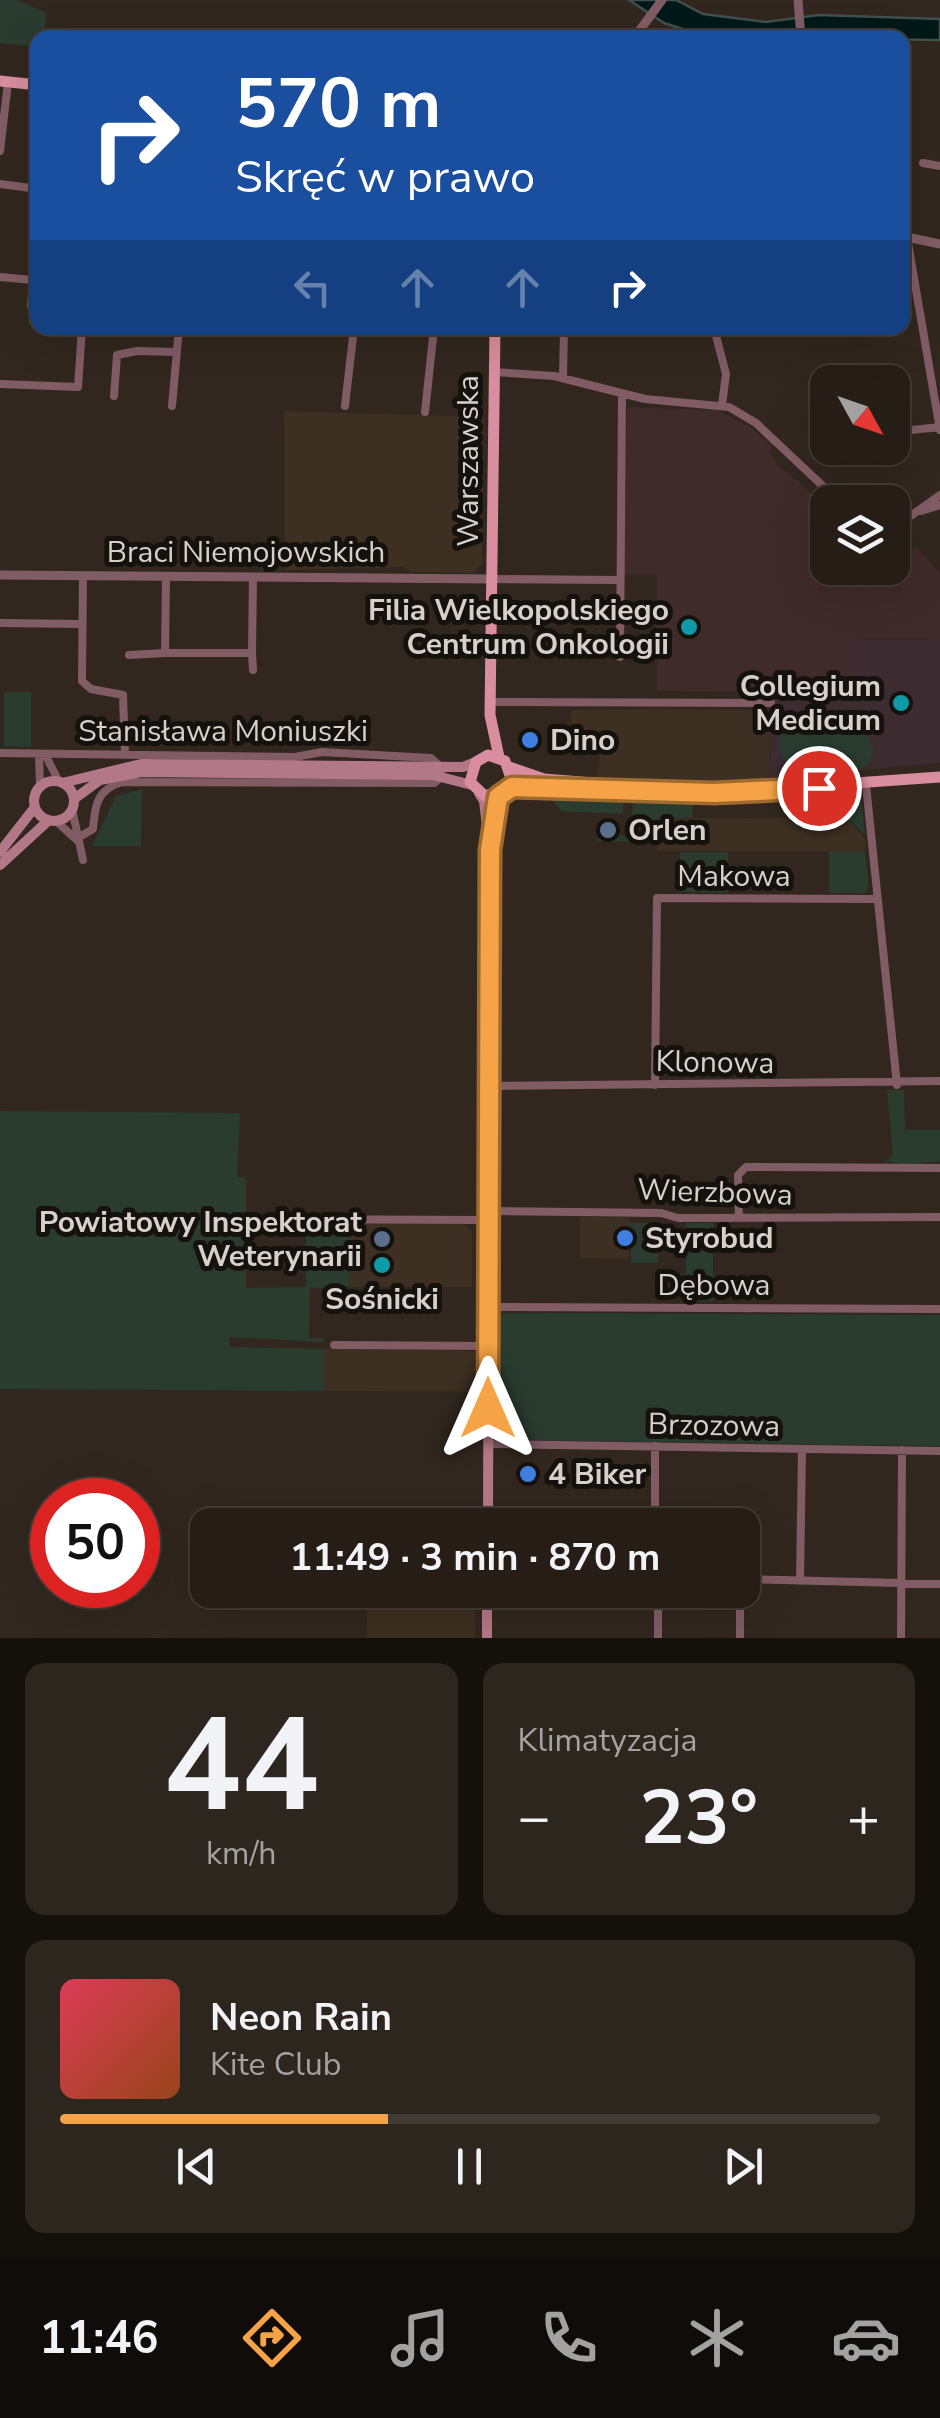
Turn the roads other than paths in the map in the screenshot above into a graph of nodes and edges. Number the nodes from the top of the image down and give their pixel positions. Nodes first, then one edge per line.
1 (662, 0) edge
2 (798, 1) edge
3 (639, 30) edge
4 (800, 30) edge
5 (4, 81) edge
6 (30, 84) edge
7 (0, 150) edge
8 (923, 163) dead end
9 (940, 166) edge
10 (0, 184) edge
11 (30, 188) edge
12 (910, 237) edge
13 (940, 244) edge
14 (910, 264) edge
15 (0, 277) edge
16 (30, 280) edge
17 (82, 335) edge
18 (178, 335) edge
19 (353, 335) edge
20 (433, 335) edge
21 (495, 335) edge
22 (564, 335) edge
23 (716, 335) edge
24 (177, 352) junction
25 (492, 372) junction
26 (564, 377) junction
27 (0, 384) edge
28 (622, 394) junction
29 (114, 396) dead end
30 (722, 405) junction
31 (172, 406) dead end
32 (346, 406) dead end
33 (425, 412) dead end
34 (940, 429) edge
35 (910, 431) edge
36 (825, 485) edge
37 (940, 495) edge
38 (940, 505) edge
39 (916, 512) junction
40 (910, 515) edge
41 (0, 575) edge
42 (82, 576) junction
43 (166, 576) junction
44 (253, 577) junction
45 (492, 580) junction
46 (620, 580) junction
47 (0, 623) edge
48 (82, 624) junction
49 (165, 652) junction
50 (252, 653) junction
51 (129, 655) dead end
52 (620, 657) dead end
53 (254, 670) dead end
54 (771, 703) dead end
55 (490, 708) junction
56 (0, 753) edge
57 (42, 754) junction
58 (124, 755) junction
59 (499, 757) junction
60 (477, 760) junction
61 (509, 767) junction
62 (442, 771) junction
63 (940, 778) edge
64 (61, 782) junction
65 (866, 785) junction
66 (40, 787) junction
67 (615, 787) junction
68 (475, 789) junction
69 (502, 793) junction
70 (73, 804) junction
71 (35, 806) junction
72 (53, 820) junction
73 (80, 840) junction
74 (490, 850) junction
75 (0, 852) edge
76 (84, 860) dead end
77 (0, 865) edge
78 (877, 899) junction
79 (940, 1081) edge
80 (655, 1085) junction
81 (897, 1085) junction
82 (489, 1086) junction
83 (940, 1167) edge
84 (488, 1216) junction
85 (940, 1217) edge
86 (738, 1218) junction
87 (249, 1219) dead end
88 (488, 1307) junction
89 (940, 1310) edge
90 (334, 1345) dead end
91 (488, 1346) junction
92 (488, 1444) junction
93 (656, 1446) junction
94 (802, 1449) junction
95 (902, 1450) junction
96 (940, 1451) edge
97 (488, 1508) edge
98 (655, 1508) edge
99 (760, 1580) edge
100 (800, 1581) junction
101 (901, 1584) junction
102 (940, 1584) edge
103 (488, 1608) edge
104 (658, 1608) edge
105 (740, 1608) edge
106 (487, 1638) edge
107 (658, 1638) edge
108 (740, 1638) edge
109 (901, 1638) edge

1 - 3 street
2 - 4 street
5 - 6 main road
5 - 7 street
8 - 9 street
10 - 11 street
12 - 13 street
14 - 34 street
15 - 16 street
17 - 27 street
18 - 24 street
19 - 32 street
20 - 33 street
21 - 25 main road, Warszawska
22 - 26 street
23 - 30 street
24 - 29 street
24 - 31 street
25 - 26 street
25 - 45 main road, Warszawska
26 - 28 street
28 - 30 street
28 - 46 street
30 - 36 street
34 - 35 street
37 - 39 street
38 - 39 street
39 - 40 street
41 - 42 street, Braci Niemojowskich
42 - 43 street, Braci Niemojowskich
42 - 48 street
43 - 44 street, Braci Niemojowskich
43 - 49 street
44 - 45 street, Braci Niemojowskich
44 - 50 street
45 - 46 street
45 - 55 main road, Warszawska
46 - 52 street
47 - 48 street
48 - 58 street
49 - 50 street
49 - 51 street
50 - 53 street
54 - 55 street
55 - 59 main road, Warszawska
55 - 60 main road, Warszawska
56 - 57 street, Stanisława Moniuszki
57 - 58 street, Stanisława Moniuszki
57 - 64 street
57 - 66 street
58 - 62 street, Stanisława Moniuszki
59 - 60 main road
59 - 61 main road
60 - 62 main road, Stanisława Moniuszki
60 - 68 main road
61 - 67 main road
61 - 69 main road
62 - 64 main road, Stanisława Moniuszki
62 - 68 main road, Stanisława Moniuszki
62 - 70 main road, Stanisława Moniuszki
62 - 73 street, Stanisława Moniuszki
63 - 65 main road
64 - 66 main road
64 - 70 main road
65 - 67 main road
65 - 78 street
66 - 71 main road
67 - 69 main road
68 - 69 main road
68 - 74 main road
69 - 74 main road
70 - 72 main road
70 - 73 street
71 - 72 main road
71 - 75 main road
72 - 73 street
72 - 77 main road
73 - 76 street
74 - 82 main road
78 - 80 street, Makowa
78 - 81 street
79 - 81 street, Klonowa
80 - 81 street, Klonowa
80 - 82 street, Klonowa
82 - 84 main road
83 - 86 street
84 - 86 street, Wierzbowa
84 - 87 street, Wierzbowa
84 - 88 main road
85 - 86 street, Wierzbowa
88 - 89 street, Dębowa
88 - 91 main road
90 - 91 street
91 - 92 main road
92 - 93 street, Brzozowa
92 - 97 main road
93 - 94 street, Brzozowa
93 - 98 street
94 - 95 street, Brzozowa
94 - 100 street
95 - 96 street, Brzozowa
95 - 101 street
99 - 100 street
100 - 101 street
101 - 102 street
101 - 109 street
103 - 106 main road
104 - 107 street
105 - 108 street

